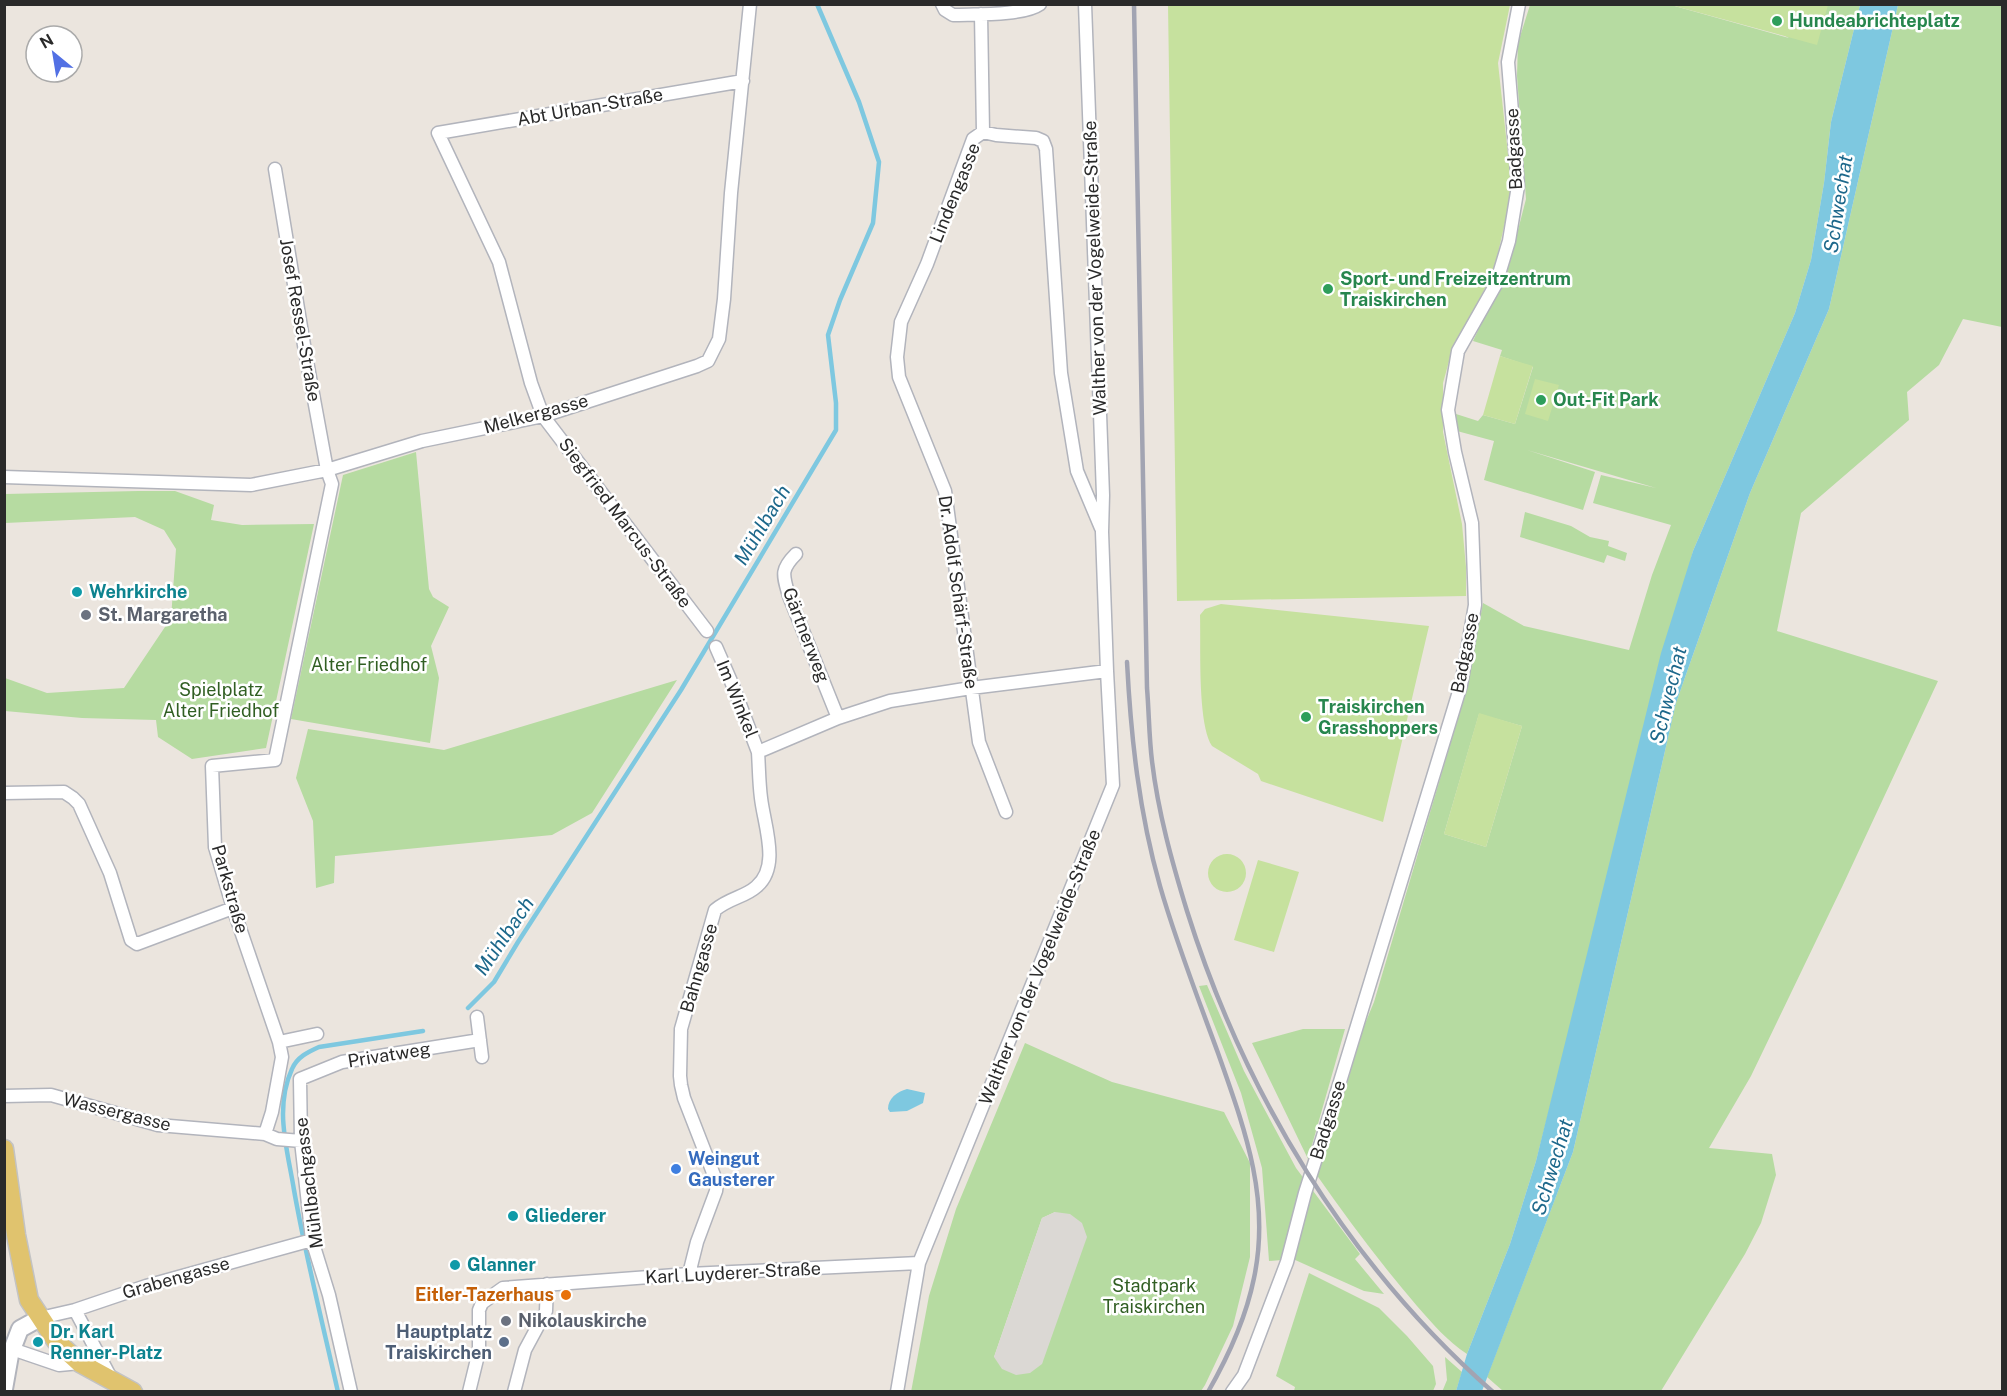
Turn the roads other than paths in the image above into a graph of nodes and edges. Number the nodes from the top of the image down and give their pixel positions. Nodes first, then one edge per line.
1 (750, 4) edge
2 (942, 4) edge
3 (1040, 4) edge
4 (1084, 4) edge
5 (1519, 4) edge
6 (981, 14) junction
7 (743, 81) junction
8 (983, 132) junction
9 (438, 133) joint
10 (275, 169) dead end
11 (907, 305) joint
12 (543, 416) junction
13 (327, 470) junction
14 (4, 477) edge
15 (1102, 532) junction
16 (796, 554) dead end
17 (708, 631) dead end
18 (716, 647) dead end
19 (1107, 670) junction
20 (971, 688) junction
21 (838, 718) junction
22 (758, 752) junction
23 (4, 793) edge
24 (1006, 812) dead end
25 (233, 908) junction
26 (477, 1017) dead end
27 (317, 1034) dead end
28 (480, 1040) junction
29 (279, 1042) junction
30 (482, 1057) dead end
31 (300, 1079) joint
32 (4, 1096) edge
33 (265, 1134) junction
34 (290, 1140) junction
35 (4, 1149) edge
36 (306, 1241) junction
37 (919, 1263) junction
38 (689, 1274) junction
39 (548, 1284) junction
40 (75, 1310) junction
41 (40, 1318) junction
42 (12, 1349) junction
43 (80, 1363) junction
44 (112, 1382) junction
45 (4, 1389) edge
46 (133, 1392) edge
47 (351, 1392) edge
48 (469, 1392) edge
49 (514, 1392) edge
50 (897, 1392) edge
51 (1232, 1392) edge

1 - 7 street, Melkergasse
2 - 6 street
3 - 6 street
4 - 15 street, Walther von der Vogelweide-Straße
5 - 51 street, Badgasse
6 - 8 street, Lindengasse
7 - 9 street, Abt Urban-Straße
7 - 12 street, Melkergasse
8 - 11 street, Lindengasse
8 - 15 street, Walther von der Vogelweide-Straße
9 - 12 street, Siegfried Marcus-Straße
10 - 13 street, Josef Ressel-Straße
11 - 20 street, Dr. Adolf Schärf-Straße
12 - 13 street, Melkergasse
12 - 17 street, Siegfried Marcus-Straße
13 - 14 street, Melkergasse
13 - 25 street, Parkstraße
15 - 19 street, Walther von der Vogelweide-Straße
16 - 21 street, Gärtnerweg
18 - 22 street, Im Winkel
19 - 20 street
19 - 37 street, Walther von der Vogelweide-Straße
20 - 21 street
20 - 24 street, Dr. Adolf Schärf-Straße
21 - 22 street
22 - 38 street, Bahngasse
23 - 25 street
25 - 29 street, Parkstraße
26 - 28 street
27 - 29 street
28 - 30 street
28 - 31 street, Privatweg
29 - 33 street, Mühlbachgasse
31 - 34 street, Mühlbachgasse
32 - 33 street, Wassergasse
33 - 34 street, Wassergasse
34 - 36 street, Mühlbachgasse
35 - 41 main road
36 - 40 street, Grabengasse
36 - 47 street, Mühlbachgasse
37 - 38 street, Karl Luyderer-Straße
37 - 50 street, Walther von der Vogelweide-Straße
38 - 39 street, Karl Luyderer-Straße
39 - 48 street, Karl Luyderer-Straße
39 - 49 street
40 - 41 street, Grabengasse
40 - 44 street
41 - 42 main road
41 - 43 main road
42 - 43 street
42 - 45 main road
43 - 44 main road
44 - 46 main road

